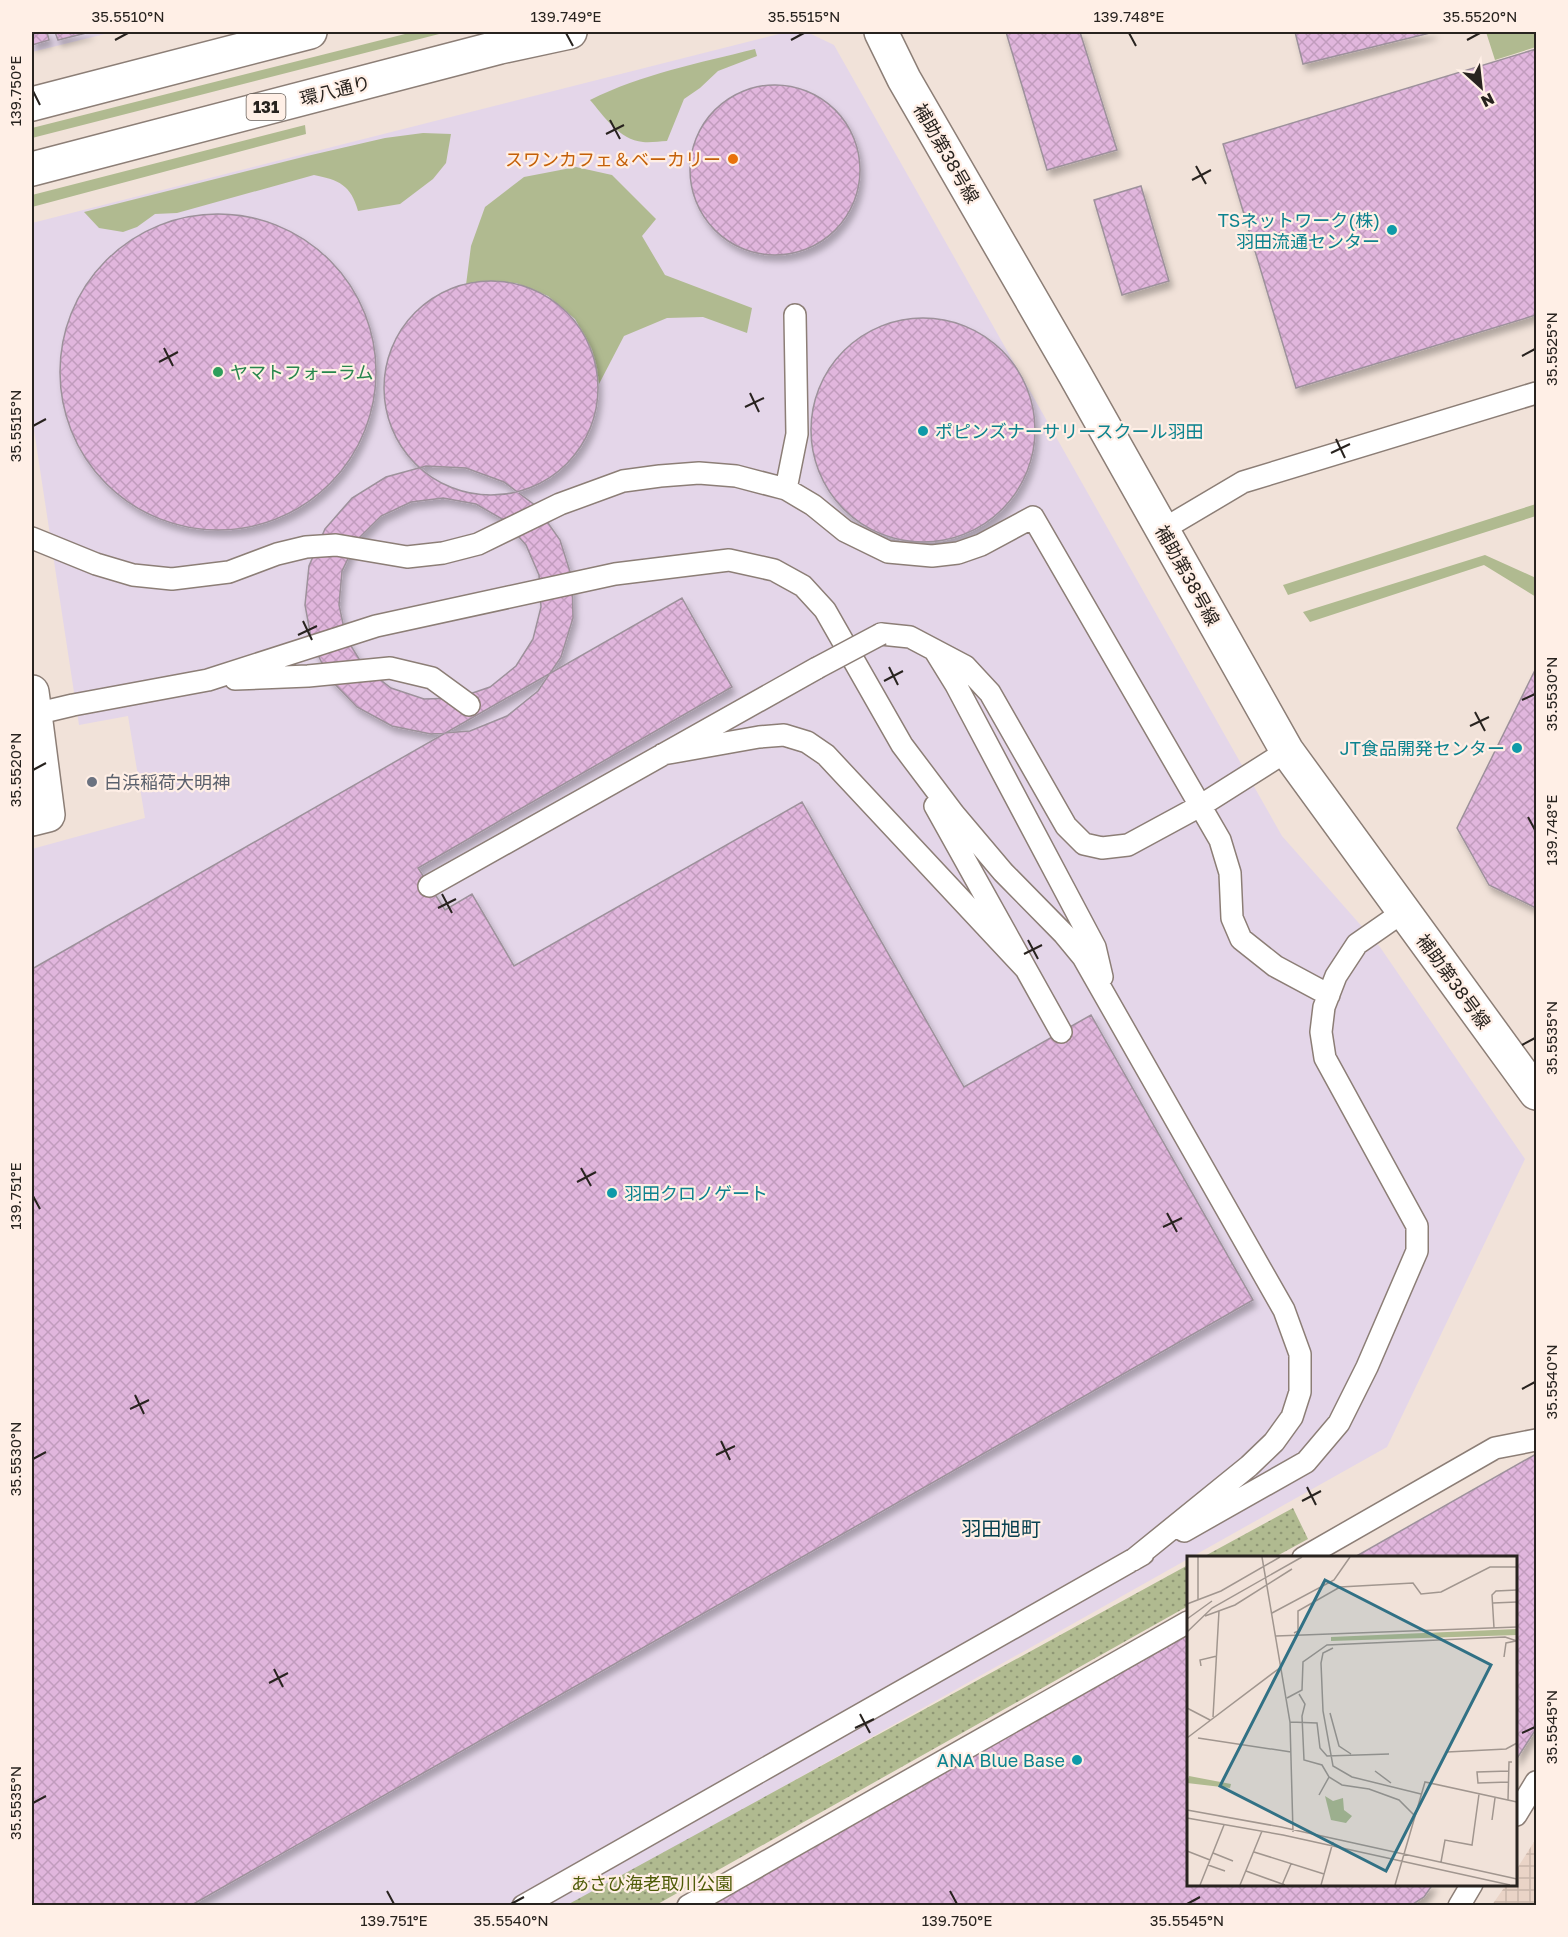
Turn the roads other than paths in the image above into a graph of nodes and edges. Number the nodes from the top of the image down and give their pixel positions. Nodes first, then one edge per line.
1 (309, 32) edge
2 (881, 32) edge
3 (557, 33) edge
4 (32, 104) edge
5 (32, 168) edge
6 (795, 315) dead end
7 (1536, 393) edge
8 (786, 489) junction
9 (1162, 530) junction
10 (32, 538) edge
11 (933, 648) junction
12 (208, 680) junction
13 (33, 703) edge
14 (470, 705) dead end
15 (902, 745) junction
16 (1287, 751) junction
17 (663, 754) junction
18 (1200, 806) junction
19 (32, 819) edge
20 (429, 886) dead end
21 (1403, 912) junction
22 (1025, 968) junction
23 (1329, 995) junction
24 (1107, 999) junction
25 (1061, 1032) dead end
26 (1536, 1093) edge
27 (1536, 1440) edge
28 (1305, 1556) edge
29 (1133, 1560) junction
30 (1187, 1623) edge
31 (1536, 1782) edge
32 (1517, 1812) edge
33 (1471, 1886) edge
34 (523, 1905) edge
35 (688, 1905) edge
36 (1459, 1905) edge

1 - 4 main road
2 - 9 main road, 補助第38号線
3 - 5 main road, 環八通り / 131
6 - 8 lane
7 - 9 lane
8 - 10 lane
8 - 18 lane
9 - 16 main road, 補助第38号線
11 - 17 lane, bridge
11 - 18 lane
11 - 24 lane
12 - 13 lane
12 - 14 lane
12 - 15 lane
13 - 19 main road
15 - 22 lane
15 - 24 lane
16 - 18 lane
16 - 21 main road, 補助第38号線
17 - 20 lane
17 - 22 lane
18 - 23 lane
21 - 23 lane
21 - 26 main road, 補助第38号線
22 - 25 lane
23 - 29 lane
24 - 29 lane
27 - 28 lane
29 - 34 lane
30 - 35 lane
31 - 32 lane
33 - 36 lane

